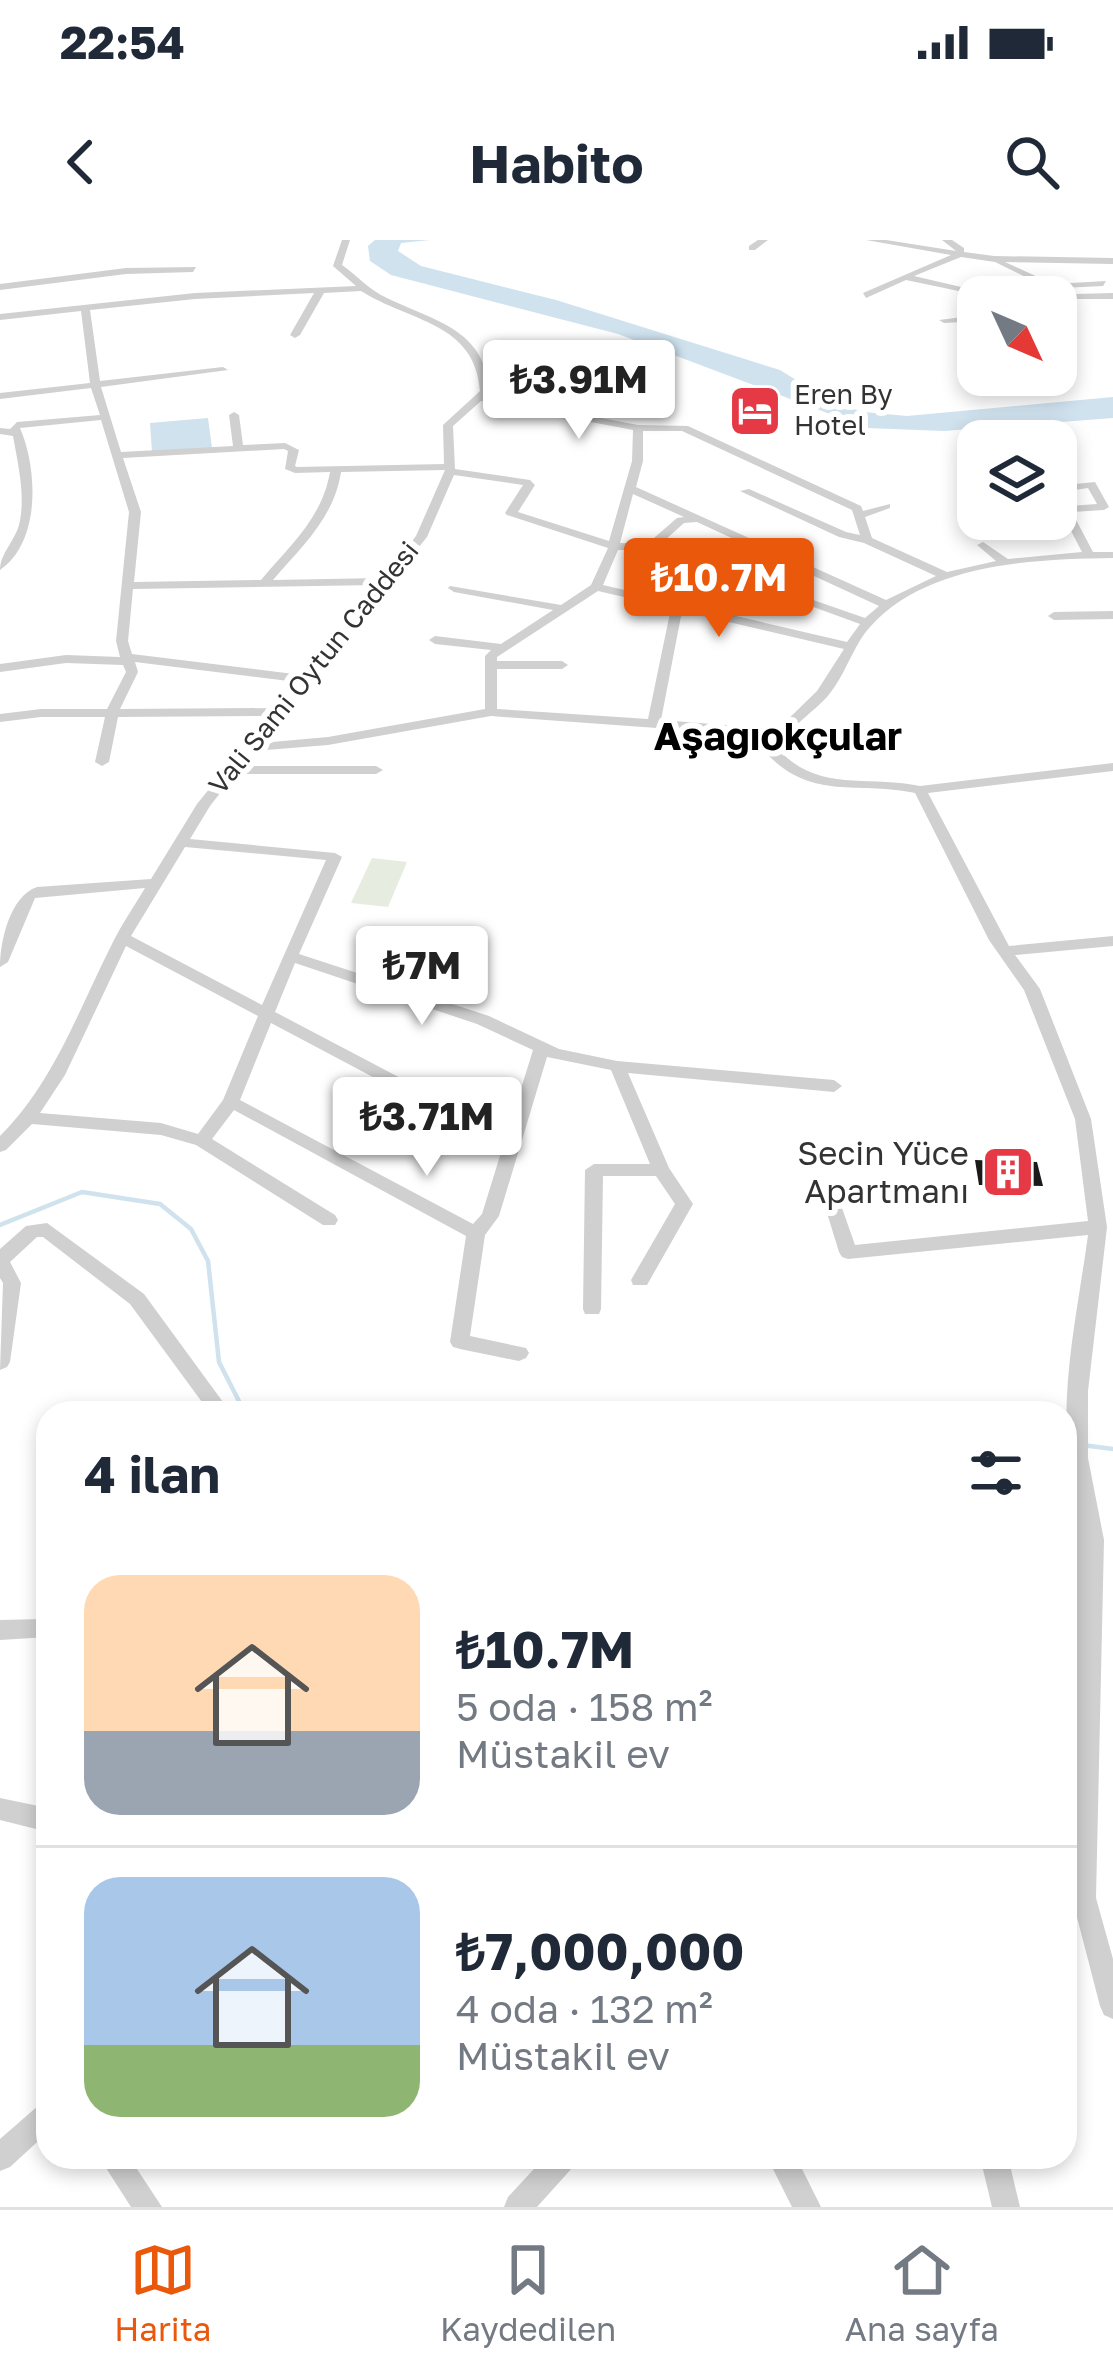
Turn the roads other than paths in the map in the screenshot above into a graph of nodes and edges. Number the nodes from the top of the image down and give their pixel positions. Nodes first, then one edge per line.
1 (346, 240) edge
2 (764, 240) edge
3 (869, 240) edge
4 (946, 240) edge
5 (752, 248) dead end
6 (958, 255) junction
7 (994, 260) junction
8 (1113, 261) edge
9 (193, 269) dead end
10 (1028, 276) edge
11 (905, 277) junction
12 (1103, 283) dead end
13 (1077, 284) edge
14 (0, 287) edge
15 (364, 288) junction
16 (957, 288) edge
17 (320, 291) junction
18 (866, 295) dead end
19 (1113, 296) edge
20 (1077, 297) edge
21 (86, 307) junction
22 (0, 317) edge
23 (957, 319) edge
24 (944, 320) dead end
25 (295, 335) dead end
26 (223, 370) dead end
27 (95, 384) junction
28 (0, 396) edge
29 (481, 398) junction
30 (234, 415) dead end
31 (106, 417) junction
32 (638, 428) junction
33 (7, 430) edge
34 (238, 448) junction
35 (122, 455) junction
36 (336, 469) junction
37 (450, 469) junction
38 (1077, 487) edge
39 (632, 489) junction
40 (745, 491) dead end
41 (886, 506) dead end
42 (1077, 508) edge
43 (862, 515) junction
44 (700, 519) junction
45 (1077, 530) edge
46 (867, 540) junction
47 (983, 545) dead end
48 (614, 546) junction
49 (637, 551) junction
50 (655, 555) dead end
51 (1089, 555) junction
52 (1113, 555) edge
53 (1006, 563) junction
54 (0, 567) edge
55 (734, 576) dead end
56 (947, 578) junction
57 (266, 581) junction
58 (388, 581) junction
59 (129, 586) junction
60 (596, 587) junction
61 (454, 588) dead end
62 (677, 606) junction
63 (890, 606) junction
64 (565, 609) junction
65 (1054, 616) dead end
66 (1113, 616) edge
67 (867, 622) junction
68 (435, 640) dead end
69 (854, 647) junction
70 (504, 648) junction
71 (126, 659) junction
72 (491, 664) junction
73 (562, 665) dead end
74 (0, 668) edge
75 (304, 679) junction
76 (112, 712) junction
77 (276, 712) junction
78 (491, 712) junction
79 (0, 718) edge
80 (433, 719) junction
81 (654, 722) junction
82 (773, 734) junction
83 (441, 740) dead end
84 (246, 748) junction
85 (102, 763) dead end
86 (1113, 767) edge
87 (228, 770) junction
88 (376, 770) dead end
89 (920, 790) junction
90 (180, 842) junction
91 (156, 883) junction
92 (122, 938) junction
93 (1113, 941) edge
94 (1005, 950) junction
95 (290, 956) junction
96 (0, 962) edge
97 (264, 1012) junction
98 (541, 1048) junction
99 (617, 1066) junction
100 (834, 1087) dead end
101 (231, 1102) junction
102 (28, 1118) junction
103 (218, 1118) junction
104 (160, 1129) junction
105 (202, 1141) junction
106 (512, 1144) junction
107 (0, 1146) edge
108 (661, 1170) junction
109 (836, 1213) dead end
110 (329, 1220) dead end
111 (1098, 1227) junction
112 (476, 1233) junction
113 (0, 1260) edge
114 (640, 1280) dead end
115 (592, 1309) dead end
116 (519, 1353) dead end
117 (0, 1361) edge
118 (212, 1401) edge
119 (1077, 1527) edge
120 (1077, 1620) edge
121 (36, 1629) edge
122 (0, 1630) edge
123 (0, 1809) edge
124 (36, 1817) edge
125 (1113, 2006) edge
126 (36, 2125) edge
127 (0, 2157) edge
128 (121, 2169) edge
129 (551, 2169) edge
130 (787, 2169) edge
131 (997, 2169) edge
132 (148, 2207) edge
133 (518, 2207) edge
134 (807, 2207) edge
135 (1006, 2207) edge

1 - 15 street
2 - 5 street
3 - 6 street
4 - 6 street
6 - 7 street
6 - 11 street
7 - 8 street
7 - 10 street
9 - 14 street
11 - 16 street
11 - 18 street
12 - 13 street
15 - 17 street
15 - 29 street
17 - 21 street
17 - 25 street
19 - 20 street
21 - 22 street
21 - 27 street
23 - 24 street
26 - 27 street
27 - 28 street
27 - 31 street
29 - 32 street
29 - 37 street, Vali Sami Oytun Caddesi
30 - 34 street
31 - 33 street
31 - 35 street
32 - 39 street
32 - 43 street
33 - 54 street
34 - 35 street
34 - 36 street
35 - 59 street
36 - 37 street
36 - 57 street
37 - 48 street
37 - 58 street, Vali Sami Oytun Caddesi
38 - 42 street
39 - 44 street
39 - 48 street
40 - 46 street
41 - 43 street
43 - 46 street
44 - 49 street
44 - 63 street
45 - 51 street
46 - 56 street
47 - 53 street
48 - 49 street
48 - 60 street
49 - 50 street
51 - 52 street
51 - 53 street
53 - 56 street
55 - 67 street
56 - 63 street
57 - 58 street
57 - 59 street
58 - 75 street, Vali Sami Oytun Caddesi
59 - 71 street
60 - 62 street
60 - 64 street
61 - 64 street
62 - 69 street
62 - 81 street
63 - 67 street
64 - 70 street
65 - 66 street
67 - 69 street
68 - 70 street
69 - 82 street
70 - 72 street
71 - 74 street
71 - 75 street
71 - 76 street
72 - 73 street
72 - 78 street
75 - 77 street, Vali Sami Oytun Caddesi
76 - 77 street
76 - 79 street
76 - 85 street
77 - 84 street, Vali Sami Oytun Caddesi
78 - 80 street
78 - 81 street
80 - 83 street
80 - 84 street
81 - 82 street
82 - 89 street
84 - 87 street, Vali Sami Oytun Caddesi
86 - 89 street
87 - 88 street
87 - 90 street, Vali Sami Oytun Caddesi
89 - 94 street
90 - 91 street, Vali Sami Oytun Caddesi
90 - 95 street
91 - 92 street, Vali Sami Oytun Caddesi
91 - 96 street
92 - 97 street
92 - 102 street, Vali Sami Oytun Caddesi
93 - 94 street
94 - 111 street
95 - 97 street
95 - 98 street
97 - 101 street
97 - 106 street
98 - 99 street
98 - 106 street
99 - 100 street
99 - 108 street
101 - 103 street
101 - 112 street
102 - 104 street
102 - 107 street, Vali Sami Oytun Caddesi
103 - 104 street
103 - 105 street
104 - 105 street
105 - 110 street
106 - 112 street
108 - 114 street
108 - 115 street
109 - 111 street
111 - 125 street
112 - 116 street
113 - 117 street
113 - 118 street
119 - 120 street
121 - 122 street
123 - 124 street
126 - 127 street
128 - 132 street
129 - 133 street
130 - 134 street
131 - 135 street

